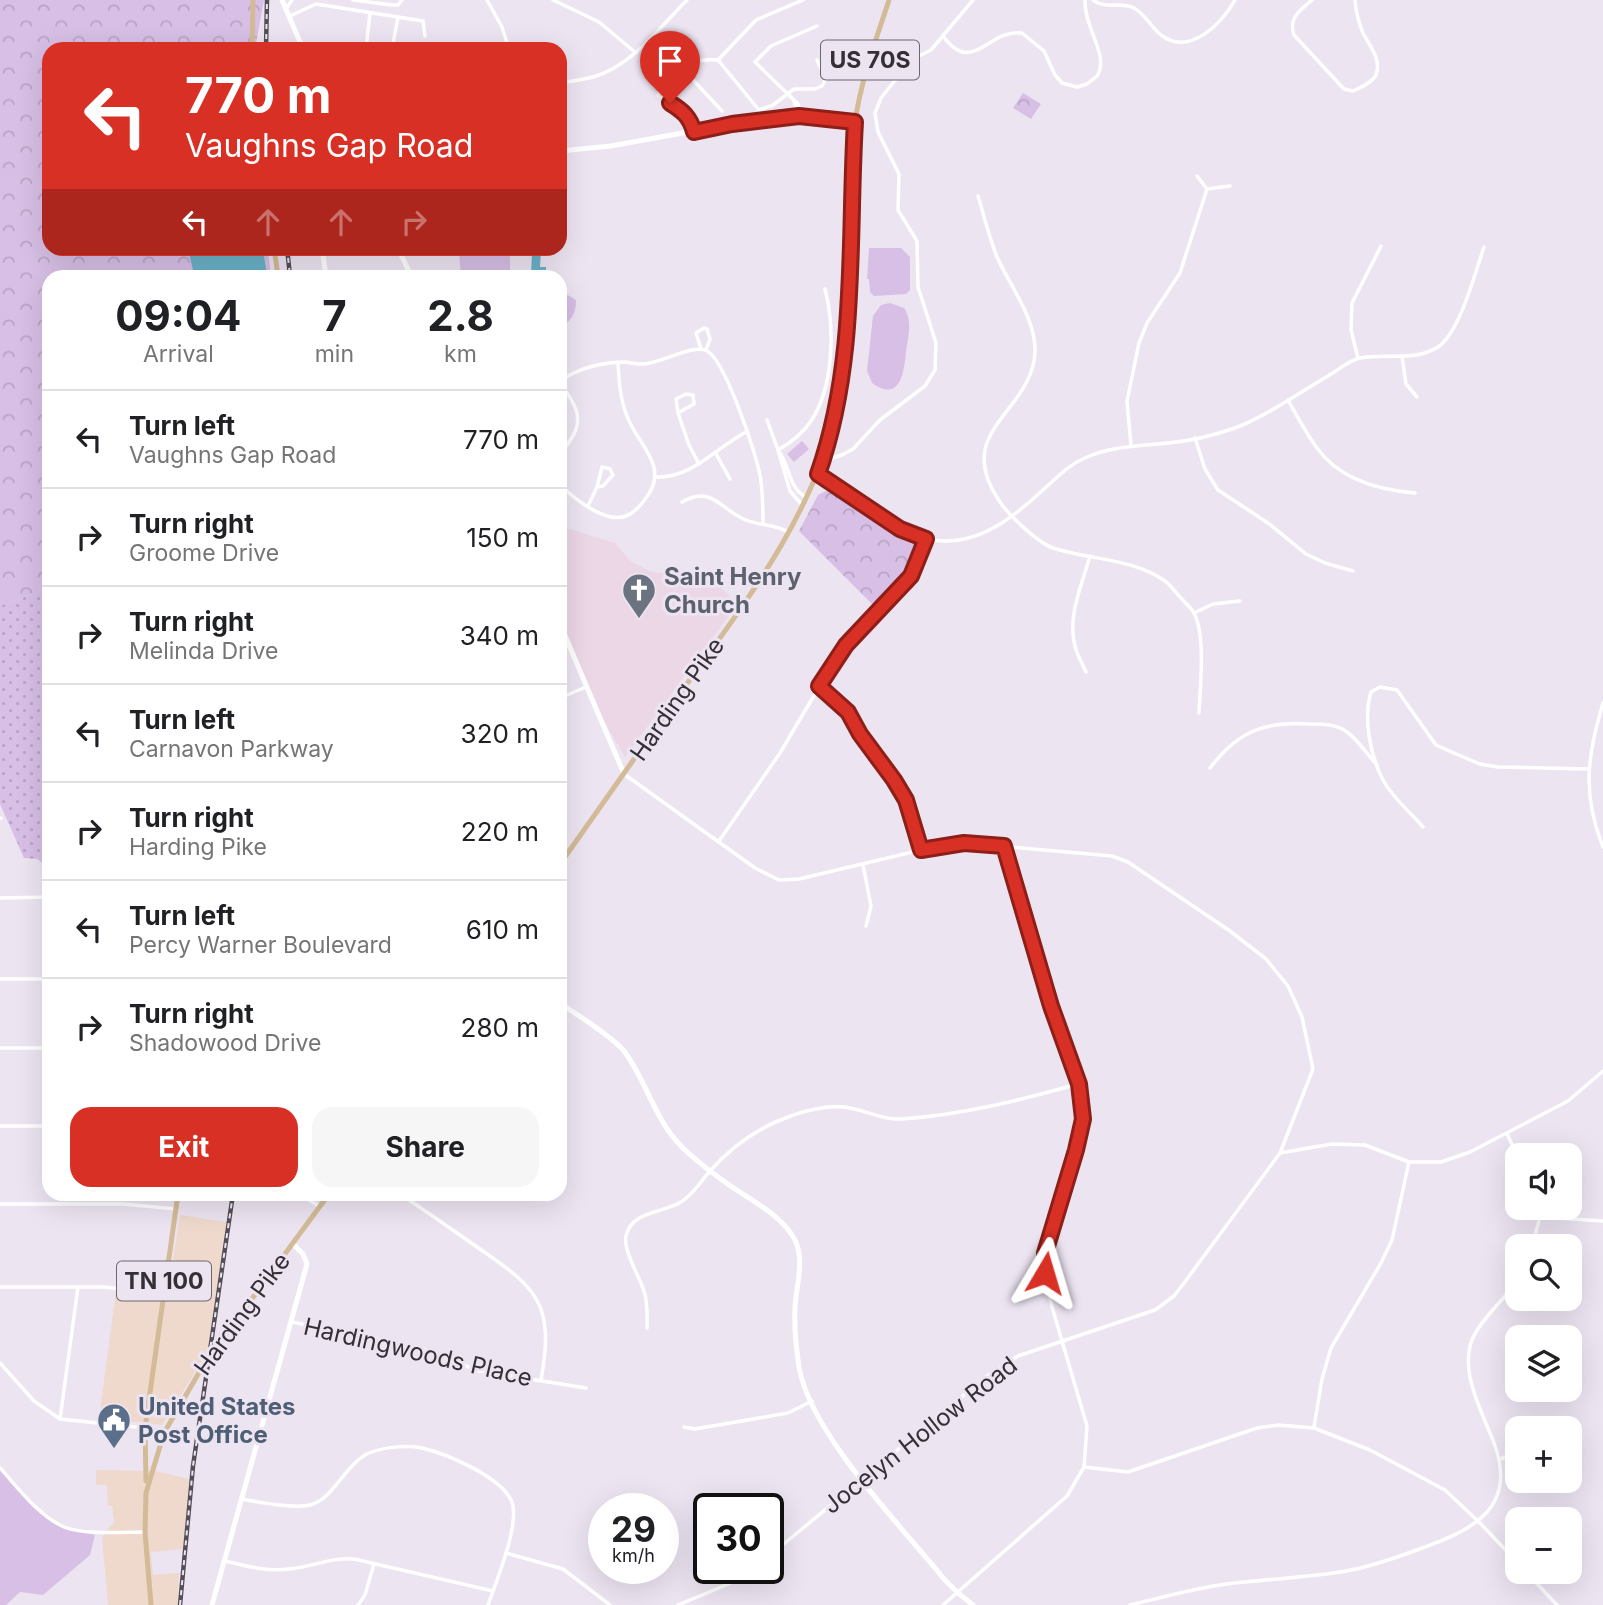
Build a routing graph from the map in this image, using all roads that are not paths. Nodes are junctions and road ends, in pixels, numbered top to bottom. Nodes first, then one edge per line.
1 (253, 0) edge
2 (282, 0) edge
3 (292, 0) edge
4 (353, 0) edge
5 (402, 0) edge
6 (487, 0) edge
7 (553, 0) edge
8 (687, 0) edge
9 (803, 0) edge
10 (889, 0) edge
11 (973, 0) edge
12 (1084, 0) edge
13 (1093, 0) edge
14 (1235, 0) edge
15 (1312, 0) edge
16 (1355, 0) edge
17 (371, 1) edge
18 (285, 10) junction
19 (370, 13) junction
20 (288, 17) junction
21 (398, 17) junction
22 (817, 26) dead end
23 (425, 36) dead end
24 (943, 36) junction
25 (252, 42) edge
26 (300, 42) edge
27 (367, 42) edge
28 (393, 42) edge
29 (507, 42) edge
30 (636, 52) junction
31 (718, 60) junction
32 (817, 60) dead end
33 (681, 67) junction
34 (567, 82) edge
35 (788, 93) junction
36 (722, 111) dead end
37 (799, 115) junction
38 (855, 122) junction
39 (694, 132) junction
40 (567, 150) edge
41 (1197, 176) dead end
42 (1230, 187) dead end
43 (1207, 189) junction
44 (978, 196) dead end
45 (1381, 246) dead end
46 (1484, 247) dead end
47 (825, 289) dead end
48 (703, 350) junction
49 (1402, 356) junction
50 (1358, 358) junction
51 (618, 363) junction
52 (567, 378) edge
53 (567, 392) edge
54 (1417, 397) dead end
55 (1288, 400) junction
56 (678, 413) junction
57 (767, 420) dead end
58 (746, 432) junction
59 (1195, 438) junction
60 (567, 443) edge
61 (1131, 445) junction
62 (778, 450) junction
63 (715, 452) junction
64 (822, 461) junction
65 (699, 464) junction
66 (818, 474) junction
67 (655, 477) junction
68 (730, 479) dead end
69 (815, 481) junction
70 (597, 487) junction
71 (567, 490) edge
72 (1415, 494) dead end
73 (808, 498) junction
74 (682, 502) dead end
75 (588, 506) junction
76 (804, 507) junction
77 (1012, 516) junction
78 (762, 524) junction
79 (790, 533) junction
80 (915, 536) junction
81 (926, 539) junction
82 (1090, 556) junction
83 (1353, 571) dead end
84 (1240, 601) dead end
85 (1194, 613) junction
86 (567, 641) edge
87 (1086, 672) dead end
88 (819, 686) junction
89 (586, 687) junction
90 (567, 695) edge
91 (1603, 702) edge
92 (1199, 713) dead end
93 (1378, 766) junction
94 (1210, 768) dead end
95 (1588, 769) junction
96 (624, 774) junction
97 (1423, 827) dead end
98 (719, 841) junction
99 (1004, 846) junction
100 (1603, 847) edge
101 (921, 850) junction
102 (567, 854) edge
103 (863, 865) junction
104 (42, 897) edge
105 (0, 898) edge
106 (866, 926) dead end
107 (0, 979) edge
108 (42, 979) edge
109 (567, 1008) edge
110 (0, 1048) edge
111 (42, 1048) edge
112 (1603, 1070) edge
113 (1079, 1084) junction
114 (0, 1126) edge
115 (42, 1126) edge
116 (1507, 1134) junction
117 (1511, 1143) edge
118 (1280, 1153) junction
119 (1409, 1162) junction
120 (710, 1172) junction
121 (177, 1201) edge
122 (311, 1201) edge
123 (323, 1201) edge
124 (410, 1201) edge
125 (0, 1204) edge
126 (319, 1206) junction
127 (176, 1209) junction
128 (1582, 1220) edge
129 (1603, 1221) edge
130 (293, 1244) junction
131 (0, 1287) edge
132 (78, 1287) junction
133 (163, 1293) junction
134 (1505, 1297) edge
135 (292, 1322) junction
136 (647, 1328) dead end
137 (1061, 1342) junction
138 (0, 1363) edge
139 (541, 1381) junction
140 (586, 1388) dead end
141 (812, 1401) junction
142 (60, 1419) junction
143 (684, 1427) dead end
144 (1314, 1428) junction
145 (145, 1429) junction
146 (164, 1433) junction
147 (1505, 1457) edge
148 (1500, 1459) junction
149 (1084, 1467) junction
150 (0, 1468) edge
151 (863, 1480) junction
152 (147, 1487) junction
153 (241, 1499) junction
154 (1479, 1522) junction
155 (145, 1532) junction
156 (784, 1544) edge
157 (1505, 1549) edge
158 (506, 1553) junction
159 (223, 1561) junction
160 (374, 1564) junction
161 (728, 1584) edge
162 (1538, 1584) edge
163 (493, 1591) junction
164 (958, 1593) junction
165 (151, 1605) edge
166 (212, 1605) edge
167 (358, 1605) edge
168 (488, 1605) edge
169 (610, 1605) edge
170 (678, 1605) edge
171 (943, 1605) edge
172 (973, 1605) edge
173 (1130, 1605) edge
174 (1558, 1605) edge

1 - 25 main road
2 - 18 street
3 - 18 street
4 - 17 street
5 - 17 street
6 - 29 street
7 - 30 street
8 - 30 street
9 - 31 street
10 - 38 main road, US 70S
11 - 24 street
12 - 24 street
13 - 14 street
15 - 16 street
18 - 20 street
19 - 20 street
19 - 21 street
19 - 27 street
20 - 26 street
21 - 23 street
21 - 28 street
22 - 35 street
24 - 64 street
30 - 34 street
31 - 33 street
31 - 35 street
32 - 35 street
33 - 36 street
33 - 39 street
35 - 37 street
37 - 38 street
37 - 39 street
38 - 64 main road, Harding Pike / US 70S
39 - 40 street
41 - 43 street
42 - 43 street
43 - 61 street
44 - 77 street
45 - 50 street
46 - 49 street
47 - 62 street
48 - 48 street
48 - 51 street
48 - 58 street
49 - 50 street
49 - 54 street
50 - 55 street
51 - 52 street
51 - 67 street
53 - 60 street
55 - 59 street
55 - 72 street
56 - 56 street
56 - 65 street
57 - 62 street
58 - 63 street
58 - 78 street
59 - 61 street
59 - 83 street
61 - 77 street
62 - 73 street
62 - 76 street
63 - 65 street
63 - 68 street
64 - 66 main road, Harding Pike / US 70S
65 - 67 street
66 - 69 main road, Harding Pike / US 70S
66 - 80 street
67 - 75 street
69 - 73 main road, Harding Pike / US 70S
69 - 80 street
70 - 70 street
70 - 75 street
71 - 75 street
73 - 76 main road, Harding Pike / US 70S
74 - 78 street
76 - 79 main road, Harding Pike / US 70S
77 - 81 street
77 - 82 street
78 - 79 street
79 - 96 main road, Harding Pike / US 70S
80 - 81 street
81 - 88 street
82 - 85 street
82 - 87 street
84 - 85 street
85 - 92 street
86 - 89 street
88 - 98 street
88 - 101 street
89 - 90 street
89 - 96 street
91 - 95 street
93 - 94 street
93 - 95 street
93 - 97 street
95 - 100 street
96 - 98 street, Jocelyn Hollow Road
96 - 102 main road, Harding Pike / US 70S
98 - 103 street, Jocelyn Hollow Road
99 - 101 street, Jocelyn Hollow Road
99 - 113 street
99 - 118 street, Jocelyn Hollow Road
101 - 103 street, Jocelyn Hollow Road
103 - 106 street
104 - 105 street
107 - 108 street
109 - 120 street
110 - 111 street
112 - 116 street
113 - 120 street
113 - 137 street
114 - 115 street
116 - 117 street
116 - 119 street
118 - 119 street
118 - 137 street, Jocelyn Hollow Road
119 - 144 street
120 - 136 street
120 - 141 street
121 - 127 main road, TN 100
122 - 126 street
123 - 126 main road, Harding Pike
124 - 139 street
125 - 127 street
126 - 130 main road, Harding Pike
127 - 133 main road, TN 100
128 - 129 street
130 - 135 street
130 - 146 main road, Harding Pike
131 - 132 street
132 - 133 street
132 - 142 street
133 - 145 main road, TN 100
134 - 148 street
135 - 139 street, Hardingwoods Place
135 - 153 street
137 - 149 street
137 - 151 street, Jocelyn Hollow Road
138 - 142 street
139 - 140 street, Hardingwoods Place
141 - 143 street
141 - 151 street
142 - 145 street
144 - 149 street
144 - 154 street
145 - 146 main road
145 - 152 main road, TN 100
146 - 152 main road, Harding Pike
147 - 148 street
148 - 154 street
149 - 164 street
150 - 155 street
151 - 156 street, Jocelyn Hollow Road
151 - 164 street
152 - 155 main road, Harding Pike
153 - 158 street
153 - 159 street
154 - 157 street
154 - 173 street
155 - 165 main road, Harding Pike
158 - 163 street
158 - 169 street
159 - 160 street
159 - 166 street
160 - 163 street
160 - 167 street
161 - 170 street
162 - 174 street
163 - 168 street
164 - 171 street
164 - 172 street

